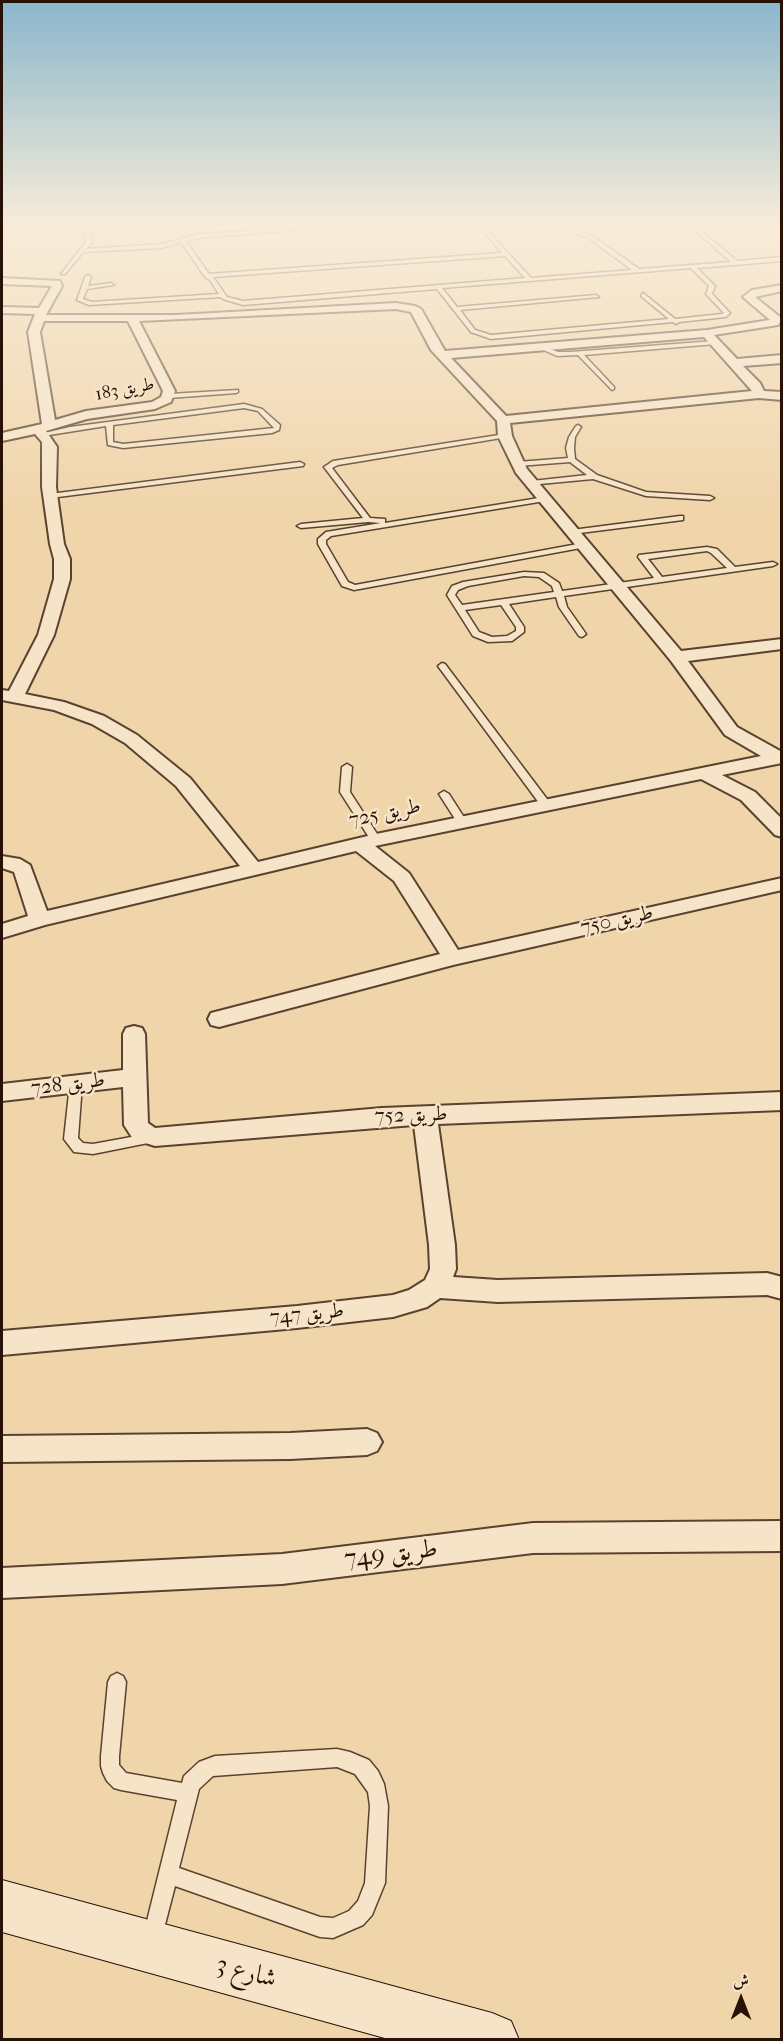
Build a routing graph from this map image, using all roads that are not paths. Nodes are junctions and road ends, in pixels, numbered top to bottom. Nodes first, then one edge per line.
1 (39, 320) edge
2 (133, 320) edge
3 (422, 320) edge
4 (464, 320) edge
5 (695, 320) edge
6 (675, 322) joint
7 (779, 322) edge
8 (710, 338) junction
9 (540, 347) junction
10 (580, 354) junction
11 (442, 355) junction
12 (782, 359) edge
13 (734, 363) junction
14 (612, 388) dead end
15 (236, 391) dead end
16 (759, 394) junction
17 (169, 396) junction
18 (782, 396) edge
19 (503, 420) junction
20 (109, 424) junction
21 (578, 427) dead end
22 (43, 430) junction
23 (505, 436) junction
24 (2, 437) edge
25 (572, 460) junction
26 (300, 464) dead end
27 (518, 464) junction
28 (594, 477) junction
29 (539, 492) junction
30 (50, 496) junction
31 (710, 498) dead end
32 (680, 518) dead end
33 (368, 520) junction
34 (301, 526) dead end
35 (572, 532) junction
36 (583, 545) junction
37 (773, 564) dead end
38 (733, 569) junction
39 (782, 570) edge
40 (659, 579) junction
41 (619, 588) junction
42 (560, 593) junction
43 (503, 601) junction
44 (459, 608) junction
45 (582, 634) dead end
46 (782, 644) edge
47 (677, 657) junction
48 (442, 666) dead end
49 (8, 696) edge
50 (731, 731) junction
51 (775, 758) edge
52 (347, 767) dead end
53 (724, 769) junction
54 (702, 773) junction
55 (444, 794) dead end
56 (546, 805) junction
57 (759, 805) junction
58 (462, 822) junction
59 (782, 831) edge
60 (377, 840) junction
61 (2, 862) edge
62 (254, 869) junction
63 (402, 877) junction
64 (782, 884) edge
65 (40, 919) junction
66 (2, 931) edge
67 (453, 958) junction
68 (219, 1019) dead end
69 (134, 1034) dead end
70 (135, 1077) junction
71 (76, 1084) junction
72 (2, 1093) edge
73 (782, 1101) edge
74 (425, 1116) junction
75 (155, 1137) junction
76 (436, 1287) junction
77 (782, 1288) edge
78 (2, 1343) edge
79 (367, 1442) dead end
80 (2, 1449) edge
81 (782, 1536) edge
82 (2, 1583) edge
83 (117, 1682) dead end
84 (188, 1793) junction
85 (168, 1874) junction
86 (2, 1906) edge
87 (151, 1948) junction
88 (492, 2040) edge

1 - 22 street
2 - 17 street, طريق 183
3 - 11 street
4 - 6 lane
5 - 6 lane
7 - 8 street
8 - 9 street
8 - 10 lane
8 - 13 street
9 - 10 lane
9 - 11 street
10 - 14 lane
11 - 19 street
12 - 13 street
13 - 16 street
15 - 17 lane
16 - 18 street
16 - 19 street
17 - 22 street, طريق 183
19 - 23 street
20 - 20 lane
20 - 22 lane
21 - 25 lane
22 - 24 street, طريق 183
22 - 30 street
23 - 27 street
23 - 33 lane
25 - 27 lane
25 - 28 lane
26 - 30 lane
27 - 29 street
28 - 29 lane
28 - 31 lane
29 - 33 lane
29 - 35 street
29 - 36 lane
30 - 49 street
32 - 35 lane
33 - 34 lane
35 - 36 street
36 - 41 street
37 - 38 lane
38 - 40 lane
38 - 40 lane
39 - 41 lane
40 - 41 lane
41 - 42 lane
41 - 47 street
42 - 43 lane
42 - 44 lane
42 - 45 lane
43 - 44 lane
43 - 44 lane
46 - 47 street
47 - 50 street
48 - 56 lane
49 - 62 street
50 - 51 street
50 - 53 street
51 - 53 street, طريق 725
51 - 57 street
52 - 60 lane
53 - 54 street, طريق 725
54 - 56 street, طريق 725
54 - 57 street
55 - 58 lane
56 - 58 street, طريق 725
57 - 59 street
58 - 60 street, طريق 725
60 - 62 street, طريق 725
60 - 63 street
60 - 63 street
61 - 65 street
62 - 65 street, طريق 725
63 - 67 street
64 - 67 street, طريق 750
65 - 66 street, طريق 725
67 - 68 street, طريق 750
69 - 70 street
70 - 71 street, طريق 728
70 - 75 street
71 - 72 street, طريق 728
71 - 75 lane
73 - 74 street, طريق 752
74 - 75 street, طريق 752
74 - 76 street
76 - 77 street
76 - 78 street, طريق 747
79 - 80 street
81 - 82 street, طريق 749
83 - 84 lane
84 - 85 lane
84 - 85 lane
85 - 87 lane
86 - 87 street, شارع 3
87 - 88 street, شارع 3

